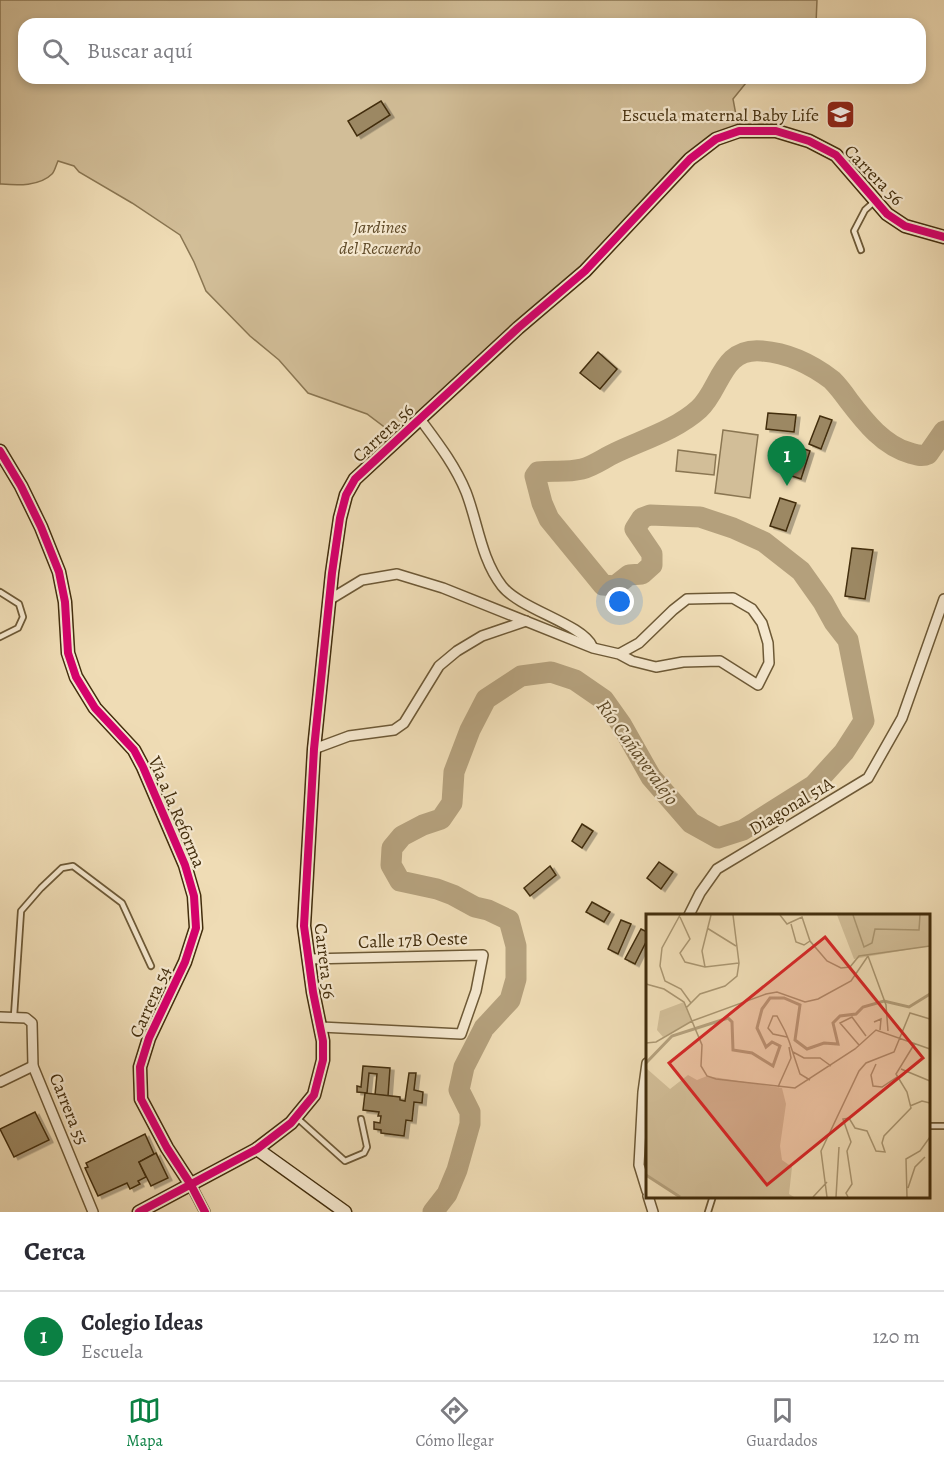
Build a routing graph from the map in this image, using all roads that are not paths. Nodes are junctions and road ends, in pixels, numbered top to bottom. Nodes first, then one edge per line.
1 (875, 201) junction
2 (944, 237) edge
3 (861, 250) dead end
4 (420, 419) junction
5 (0, 451) edge
6 (0, 592) edge
7 (944, 599) edge
8 (330, 600) junction
9 (526, 621) junction
10 (0, 637) edge
11 (593, 648) junction
12 (619, 654) junction
13 (314, 748) junction
14 (194, 897) joint
15 (690, 914) edge
16 (308, 959) junction
17 (151, 966) dead end
18 (15, 1016) junction
19 (0, 1017) edge
20 (321, 1027) junction
21 (33, 1066) junction
22 (646, 1070) edge
23 (0, 1082) edge
24 (361, 1119) dead end
25 (293, 1120) junction
26 (257, 1149) junction
27 (191, 1185) junction
28 (646, 1188) edge
29 (648, 1197) edge
30 (713, 1197) edge
31 (93, 1212) edge
32 (139, 1212) edge
33 (205, 1212) edge
34 (345, 1212) edge
35 (653, 1212) edge
36 (708, 1212) edge

1 - 2 street, Carrera 56
1 - 3 lane
1 - 4 street, Carrera 56
4 - 8 street, Carrera 56
4 - 11 street
5 - 14 street, Vía a la Reforma
6 - 10 lane
7 - 15 street, Diagonal 51A
8 - 9 street
8 - 13 street, Carrera 56
9 - 11 street
9 - 13 street
11 - 12 street
12 - 12 street
13 - 16 street, Carrera 56
14 - 27 street, Carrera 54
16 - 20 street, Carrera 56
16 - 20 street, Calle 17B Oeste
17 - 18 lane
18 - 19 street
18 - 21 street, Carrera 55
20 - 25 street, Carrera 56
21 - 23 street
21 - 31 street, Carrera 55
22 - 28 street
24 - 25 lane
25 - 26 street, Carrera 56
26 - 27 street, Carrera 56
26 - 34 street
27 - 32 street, Carrera 56
27 - 33 street, Carrera 54
29 - 35 street
30 - 36 lane

